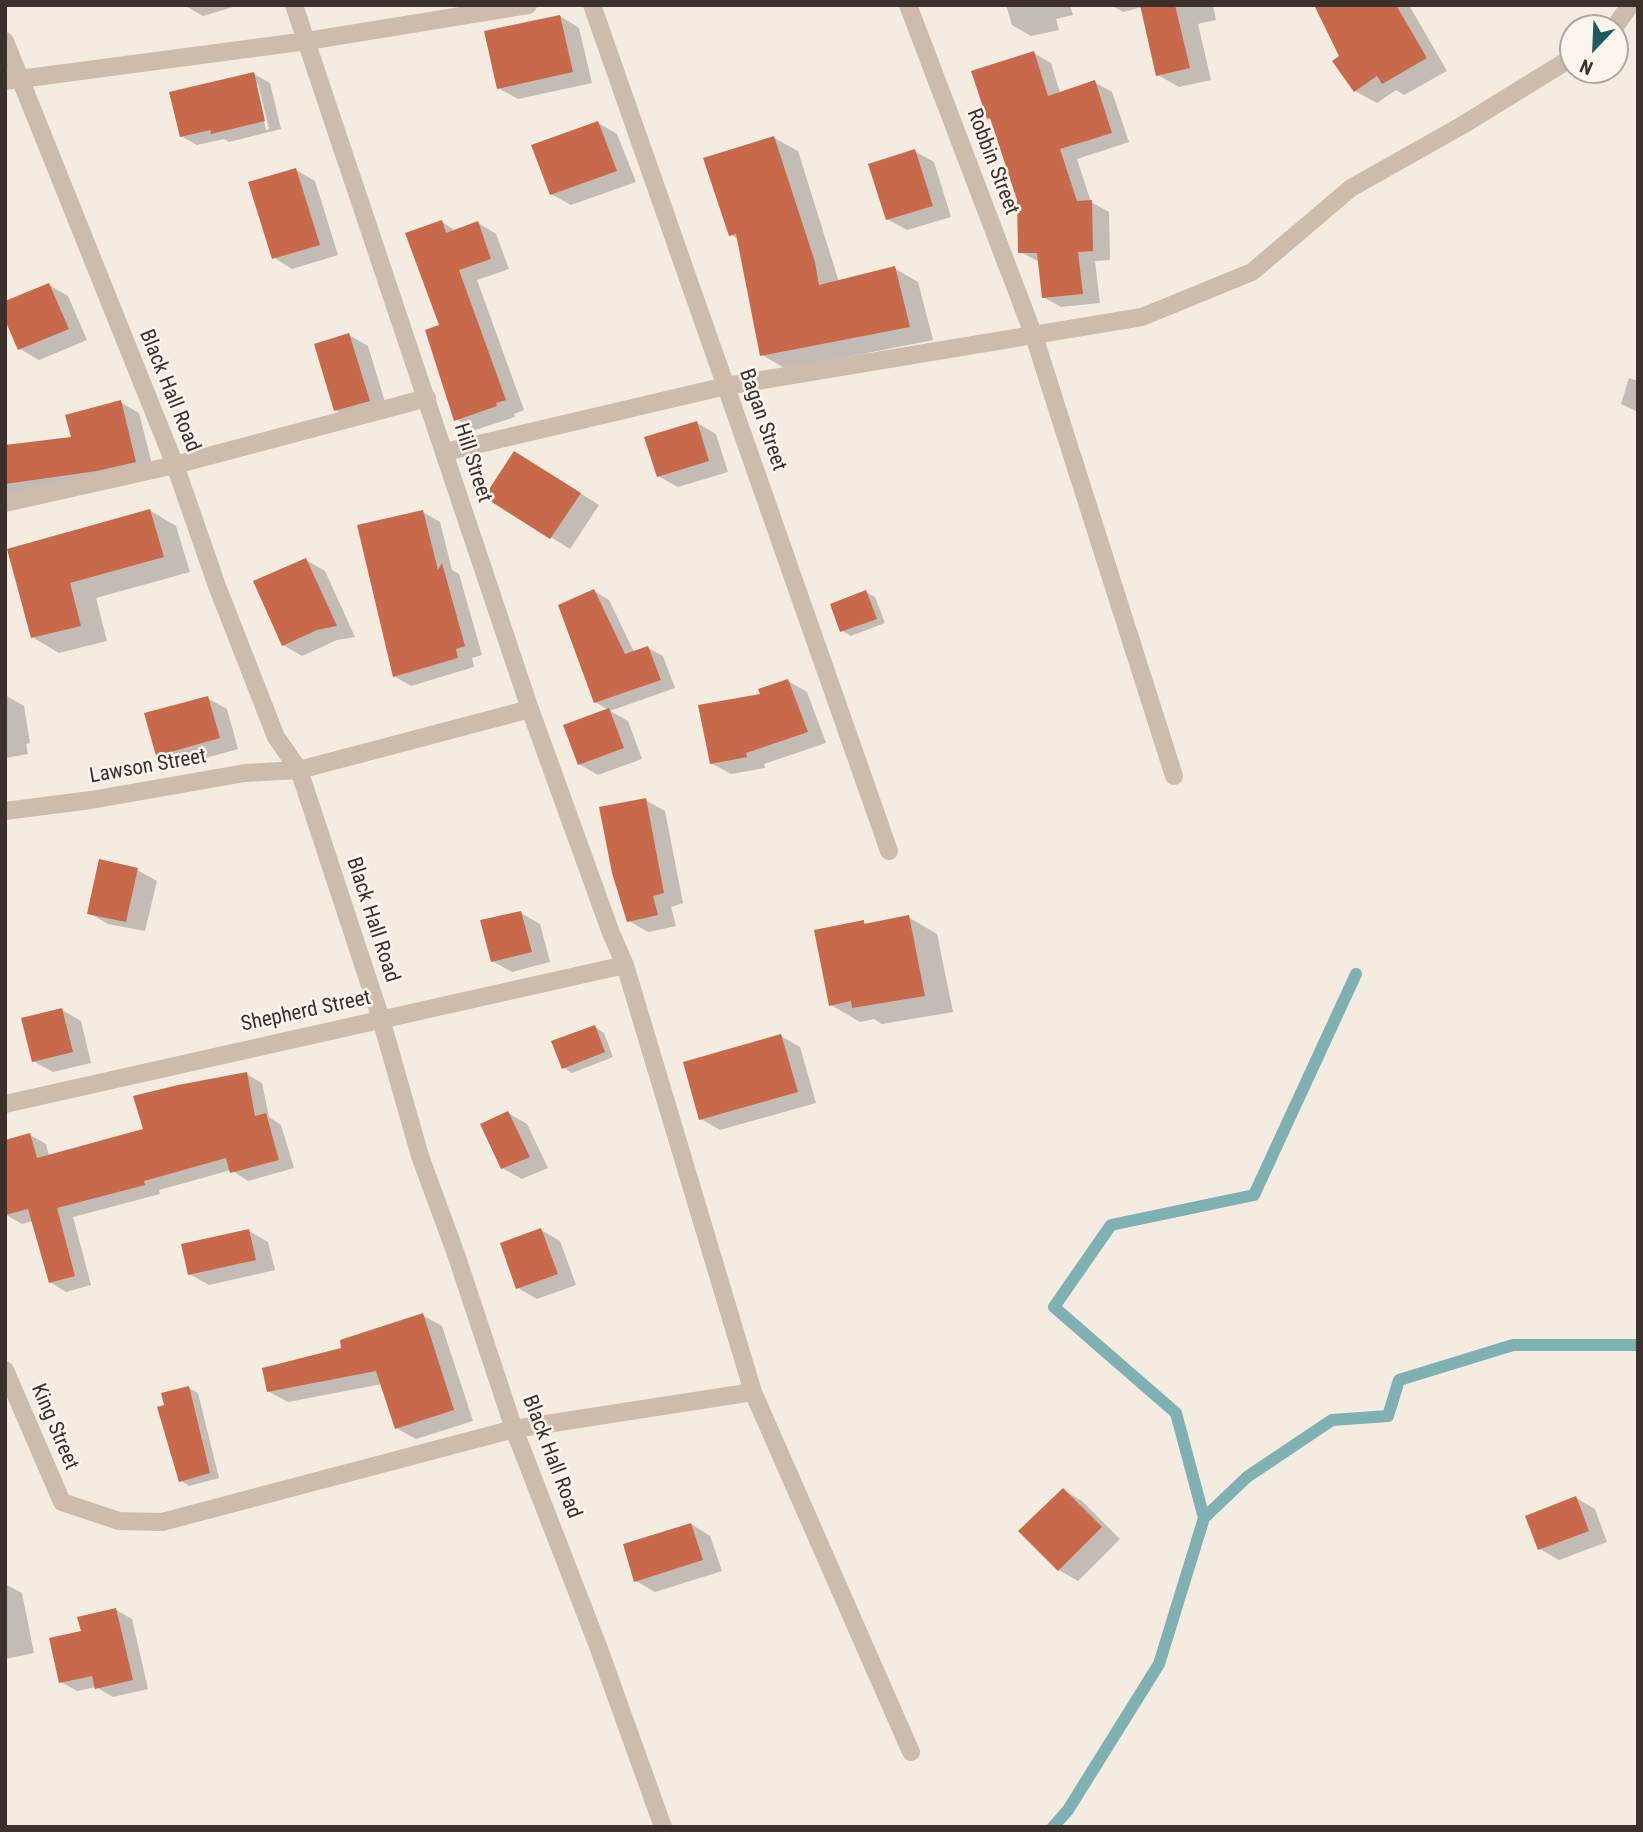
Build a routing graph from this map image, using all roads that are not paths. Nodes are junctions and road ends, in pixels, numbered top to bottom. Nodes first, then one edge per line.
1 (294, 5) edge
2 (528, 5) edge
3 (592, 5) edge
4 (908, 5) edge
5 (5, 41) edge
6 (307, 41) junction
7 (1559, 66) edge
8 (12, 80) edge
9 (1034, 336) junction
10 (726, 386) junction
11 (427, 398) junction
12 (445, 452) junction
13 (174, 465) junction
14 (5, 503) edge
15 (530, 709) junction
16 (299, 770) junction
17 (1174, 776) dead end
18 (5, 811) edge
19 (889, 851) dead end
20 (625, 965) junction
21 (381, 1019) junction
22 (5, 1104) edge
23 (5, 1370) edge
24 (753, 1392) junction
25 (514, 1429) junction
26 (911, 1752) dead end
27 (663, 1827) edge

1 - 6 street, Hill Street
2 - 6 street
3 - 10 street, Bagan Street
4 - 9 street, Robbin Street
5 - 8 street, Black Hall Road
6 - 8 street
6 - 11 street, Hill Street
7 - 9 street
8 - 13 street, Black Hall Road
9 - 10 street
9 - 17 street, Robbin Street
10 - 12 street
10 - 19 street, Bagan Street
11 - 12 street, Hill Street
11 - 13 street
12 - 15 street, Hill Street
13 - 14 street
13 - 16 street, Black Hall Road
15 - 16 street, Lawson Street
15 - 20 street, Hill Street
16 - 18 street, Lawson Street
16 - 21 street, Black Hall Road
20 - 21 street, Shepherd Street
20 - 24 street
21 - 22 street, Shepherd Street
21 - 25 street, Black Hall Road
23 - 25 street, King Street
24 - 25 street
24 - 26 street
25 - 27 street, Black Hall Road

